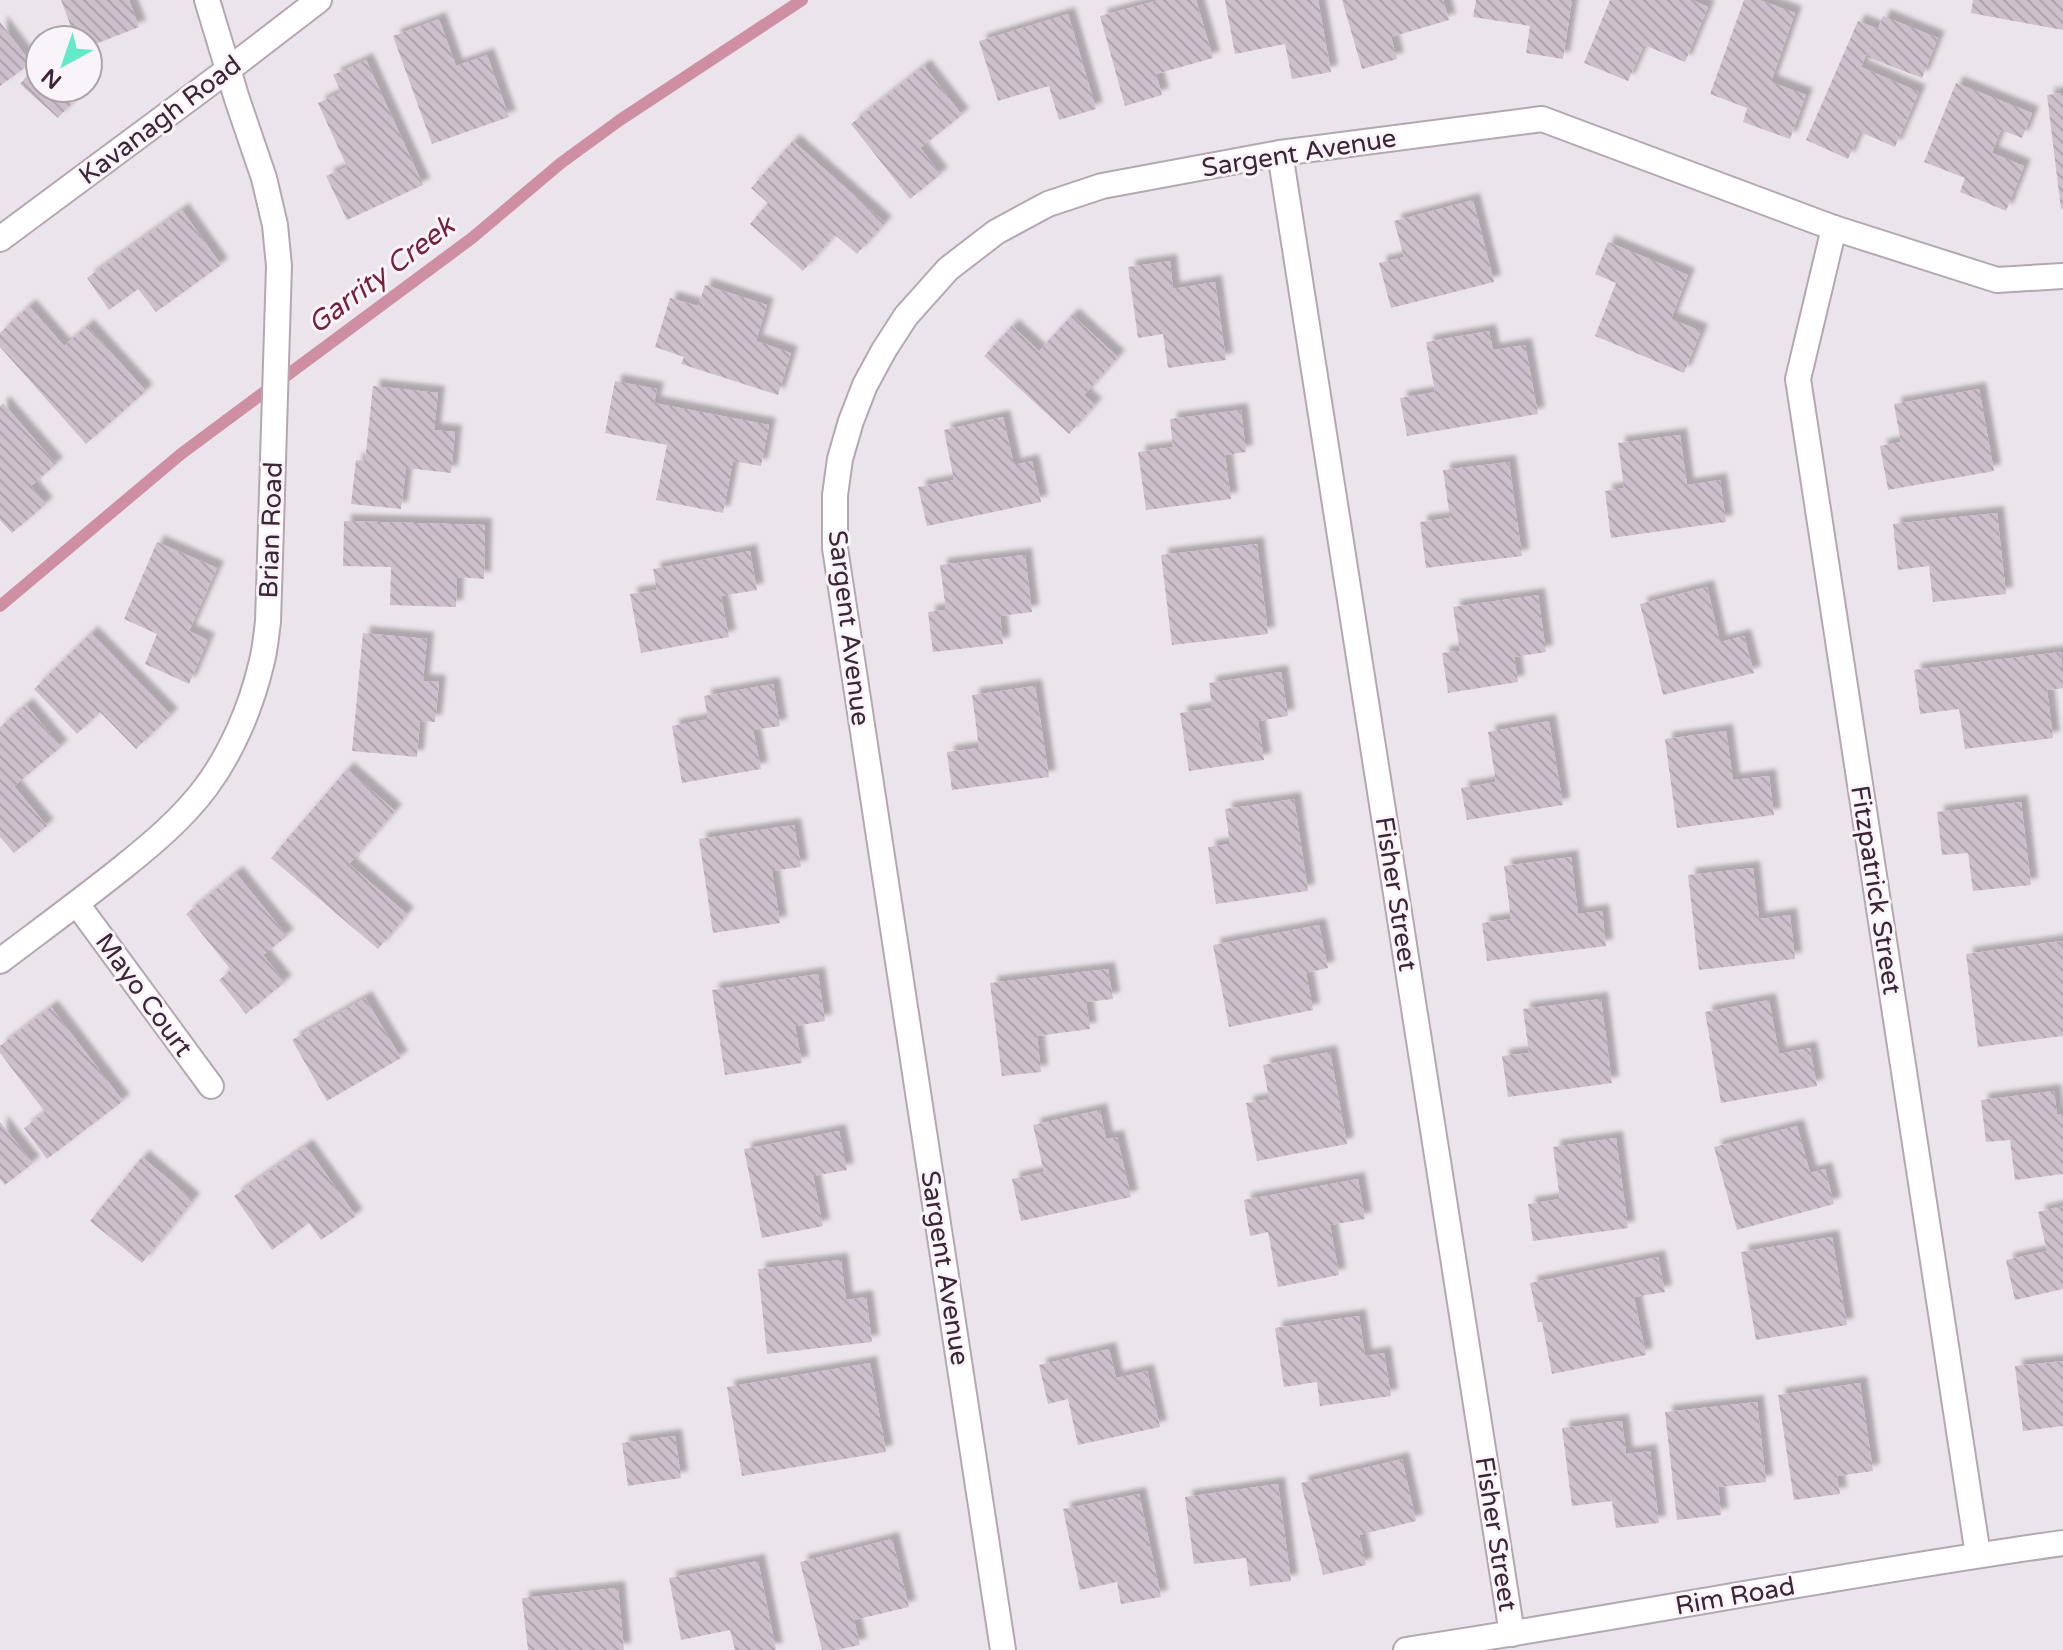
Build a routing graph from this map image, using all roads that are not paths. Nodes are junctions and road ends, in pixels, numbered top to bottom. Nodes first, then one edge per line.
1 (207, 0) edge
2 (319, 0) edge
3 (229, 69) junction
4 (1280, 153) junction
5 (1834, 228) junction
6 (0, 239) edge
7 (2063, 276) edge
8 (77, 904) junction
9 (0, 961) edge
10 (211, 1086) dead end
11 (2063, 1543) edge
12 (1978, 1555) junction
13 (1512, 1634) junction
14 (1003, 1650) edge
15 (1406, 1650) edge

1 - 3 street, Brian Road
2 - 3 street, Kavanagh Road
3 - 6 street, Kavanagh Road
3 - 8 street, Brian Road
4 - 5 street, Sargent Avenue
4 - 13 street, Fisher Street
4 - 14 street, Sargent Avenue
5 - 7 street, Sargent Avenue
5 - 12 street, Fitzpatrick Street
8 - 9 street, Brian Road
8 - 10 street, Mayo Court
11 - 12 street, Rim Road
12 - 13 street, Rim Road
13 - 15 street, Rim Road

